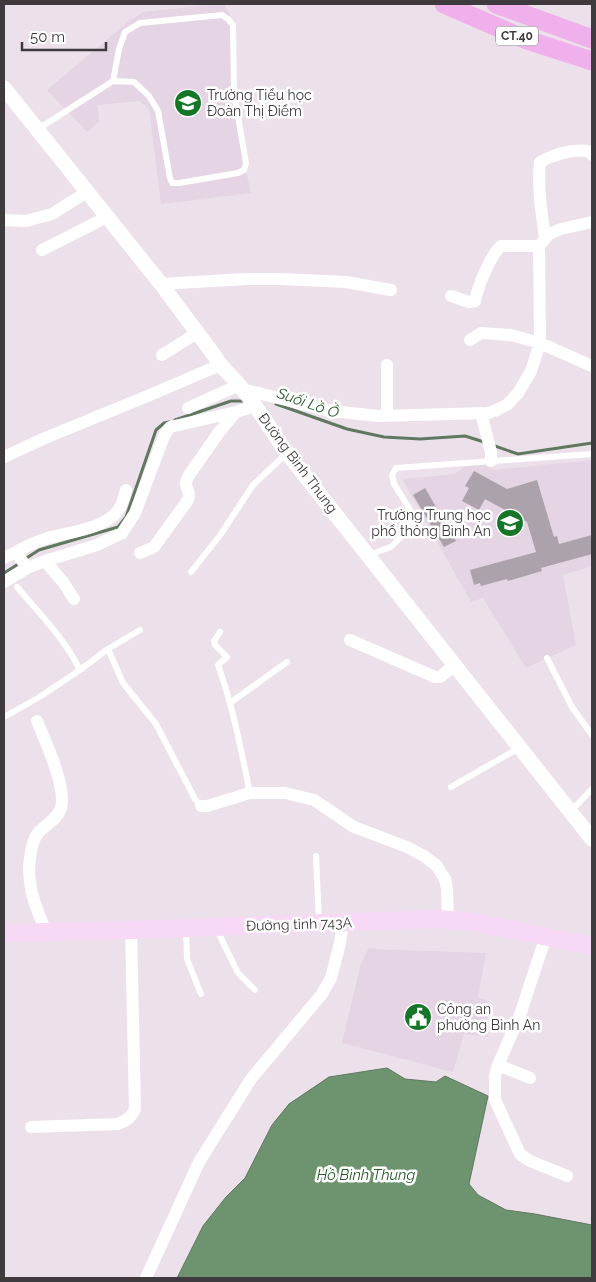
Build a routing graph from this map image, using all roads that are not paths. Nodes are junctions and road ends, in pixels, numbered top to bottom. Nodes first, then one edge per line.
1 (444, 4) edge
2 (496, 4) edge
3 (592, 39) edge
4 (592, 61) edge
5 (112, 81) junction
6 (4, 88) edge
7 (37, 130) junction
8 (592, 155) edge
9 (88, 192) junction
10 (107, 217) junction
11 (4, 220) edge
12 (592, 222) edge
13 (542, 242) junction
14 (42, 250) dead end
15 (161, 284) junction
16 (391, 290) dead end
17 (451, 296) dead end
18 (197, 333) junction
19 (470, 340) dead end
20 (540, 343) junction
21 (162, 355) dead end
22 (220, 365) junction
23 (387, 365) dead end
24 (592, 366) edge
25 (246, 395) junction
26 (188, 408) dead end
27 (236, 412) junction
28 (481, 413) junction
29 (387, 415) junction
30 (287, 453) junction
31 (592, 454) edge
32 (491, 456) junction
33 (4, 457) edge
34 (126, 490) dead end
35 (17, 553) junction
36 (140, 553) dead end
37 (368, 555) junction
38 (4, 558) edge
39 (45, 561) junction
40 (27, 568) junction
41 (191, 572) dead end
42 (4, 582) edge
43 (17, 587) dead end
44 (74, 599) dead end
45 (140, 630) dead end
46 (220, 632) dead end
47 (350, 640) dead end
48 (108, 649) junction
49 (548, 658) dead end
50 (287, 662) dead end
51 (455, 665) junction
52 (80, 670) junction
53 (230, 703) junction
54 (4, 717) edge
55 (37, 720) dead end
56 (592, 735) edge
57 (520, 747) junction
58 (451, 787) dead end
59 (592, 789) edge
60 (250, 794) junction
61 (201, 806) joint
62 (570, 811) junction
63 (592, 839) edge
64 (316, 856) dead end
65 (448, 920) junction
66 (319, 923) junction
67 (343, 923) junction
68 (216, 926) junction
69 (186, 927) junction
70 (131, 930) junction
71 (46, 932) junction
72 (4, 933) edge
73 (546, 936) junction
74 (592, 946) edge
75 (255, 990) dead end
76 (201, 994) dead end
77 (498, 1065) junction
78 (530, 1078) dead end
79 (31, 1127) dead end
80 (567, 1176) dead end
81 (146, 1278) edge

1 - 4 main road, CT.40
2 - 3 main road, CT.40
5 - 5 lane
5 - 7 lane
6 - 7 street, Đường Bình Thung
7 - 9 street, Đường Bình Thung
8 - 13 street
9 - 10 street, Đường Bình Thung
9 - 11 street
10 - 14 street
10 - 15 street, Đường Bình Thung
12 - 13 street
13 - 17 street
13 - 20 street
15 - 16 street
15 - 18 street, Đường Bình Thung
18 - 21 street
18 - 22 street, Đường Bình Thung
19 - 20 street
20 - 24 street
20 - 28 street
22 - 25 street, Đường Bình Thung
22 - 33 street
23 - 29 street
25 - 26 street
25 - 27 street
25 - 29 street
25 - 30 street, Đường Bình Thung
27 - 36 street
27 - 39 street
28 - 29 street
28 - 32 street
30 - 37 street, Đường Bình Thung
30 - 41 lane
31 - 32 lane
32 - 37 lane
34 - 35 street
35 - 38 street
35 - 40 street
37 - 51 street, Đường Bình Thung
39 - 40 street
39 - 44 street
40 - 42 street
43 - 52 lane
45 - 48 lane
46 - 53 lane
47 - 51 street
48 - 52 lane
48 - 61 lane
49 - 56 lane
50 - 53 lane
51 - 57 street, Đường Bình Thung
52 - 54 lane
53 - 60 lane
55 - 71 street
57 - 58 lane
57 - 62 street, Đường Bình Thung
59 - 62 lane
60 - 61 street
60 - 65 street
62 - 63 street, Đường Bình Thung
64 - 66 lane
65 - 67 main road, Đường tỉnh 743A
65 - 73 main road, Đường tỉnh 743A
66 - 67 main road, Đường tỉnh 743A
66 - 68 main road, Đường tỉnh 743A
67 - 81 street
68 - 69 main road, Đường tỉnh 743A
68 - 75 lane
69 - 70 main road, Đường tỉnh 743A
69 - 76 lane
70 - 71 main road, Đường tỉnh 743A
70 - 79 street
71 - 72 main road, Đường tỉnh 743A
73 - 74 main road, Đường tỉnh 743A
73 - 77 street
77 - 78 street
77 - 80 street

